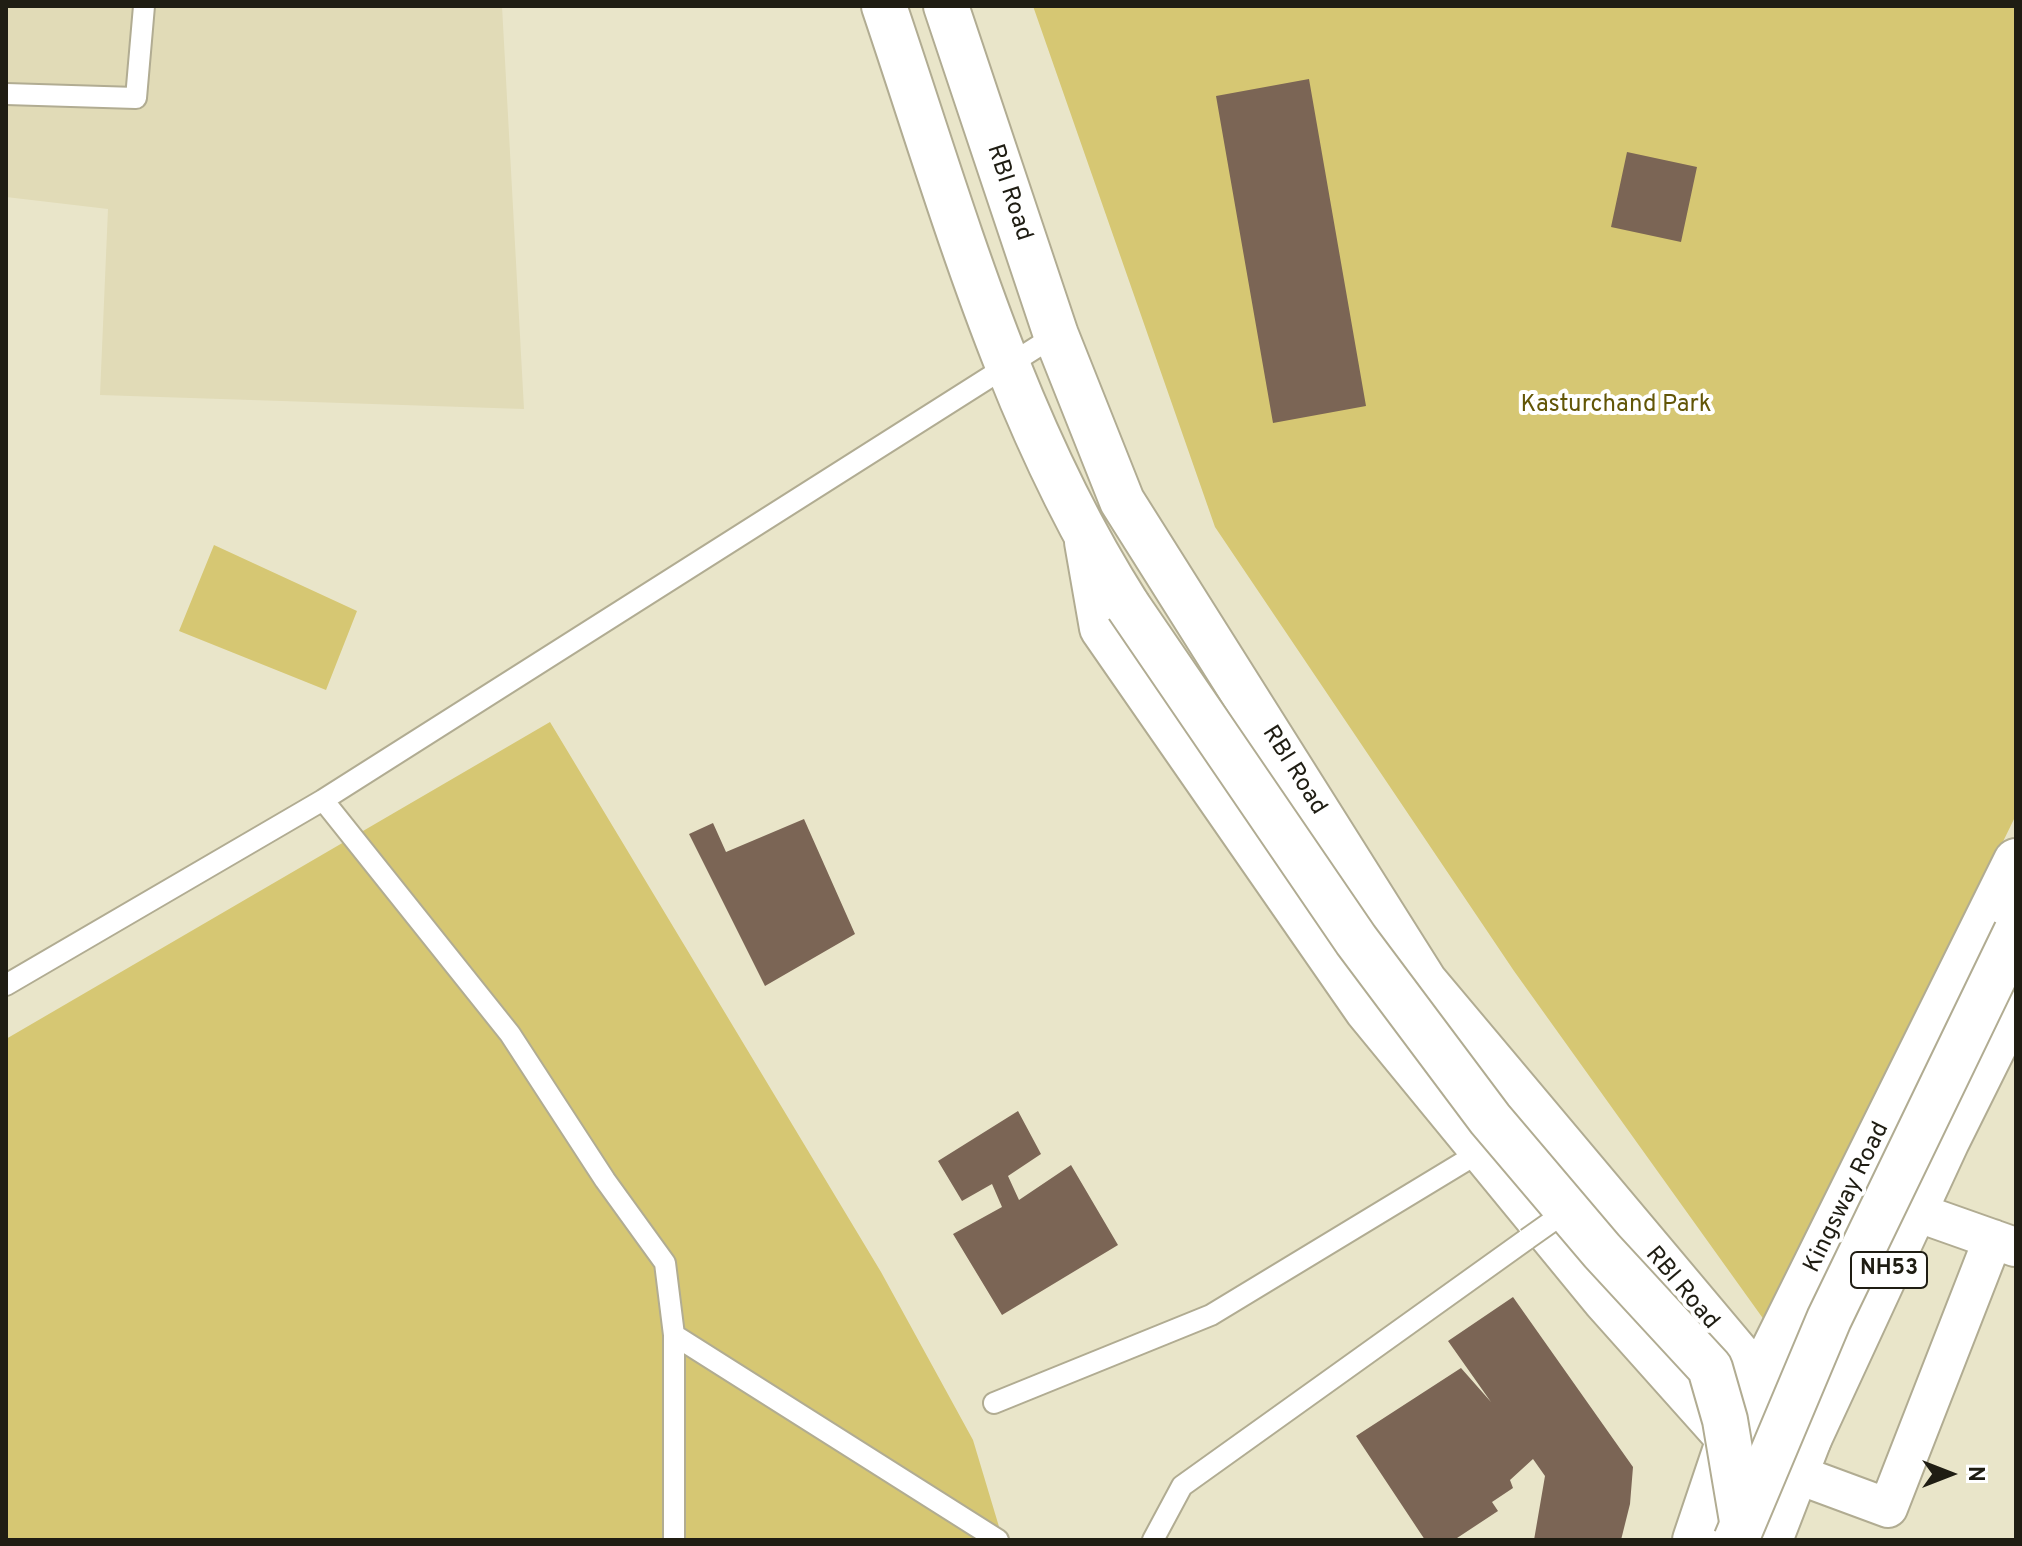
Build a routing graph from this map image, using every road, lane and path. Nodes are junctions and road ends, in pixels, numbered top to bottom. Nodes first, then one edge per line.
1 (144, 6) edge
2 (884, 6) edge
3 (946, 6) edge
4 (6, 94) edge
5 (1056, 335) junction
6 (1006, 365) junction
7 (1087, 542) junction
8 (323, 800) junction
9 (2016, 861) edge
10 (2016, 932) edge
11 (6, 985) edge
12 (2016, 1002) edge
13 (1480, 1152) junction
14 (1916, 1212) junction
15 (1564, 1213) junction
16 (2004, 1243) edge
17 (674, 1335) junction
18 (1758, 1381) junction
19 (994, 1403) dead end
20 (1729, 1439) junction
21 (1796, 1470) junction
22 (1749, 1534) edge
23 (674, 1540) edge
24 (998, 1540) edge
25 (1153, 1540) edge
26 (1695, 1540) edge

1 - 4 lane
2 - 6 main road
3 - 5 main road, RBI Road
5 - 6 lane
5 - 18 main road, RBI Road
6 - 7 main road
6 - 8 lane
7 - 13 main road
7 - 15 main road, bridge
8 - 11 lane
8 - 17 lane
9 - 18 main road, Kingsway Road
10 - 22 main road, bridge
12 - 14 main road, NH53
13 - 19 lane
13 - 20 main road
14 - 16 street
14 - 21 main road, NH53
15 - 22 main road, bridge
15 - 25 lane, bridge
16 - 21 street
17 - 23 lane
17 - 24 lane
18 - 20 main road, Kingsway Road
18 - 21 main road, RBI Road
20 - 21 main road
20 - 26 main road, Kingsway Road
21 - 22 main road, NH53

